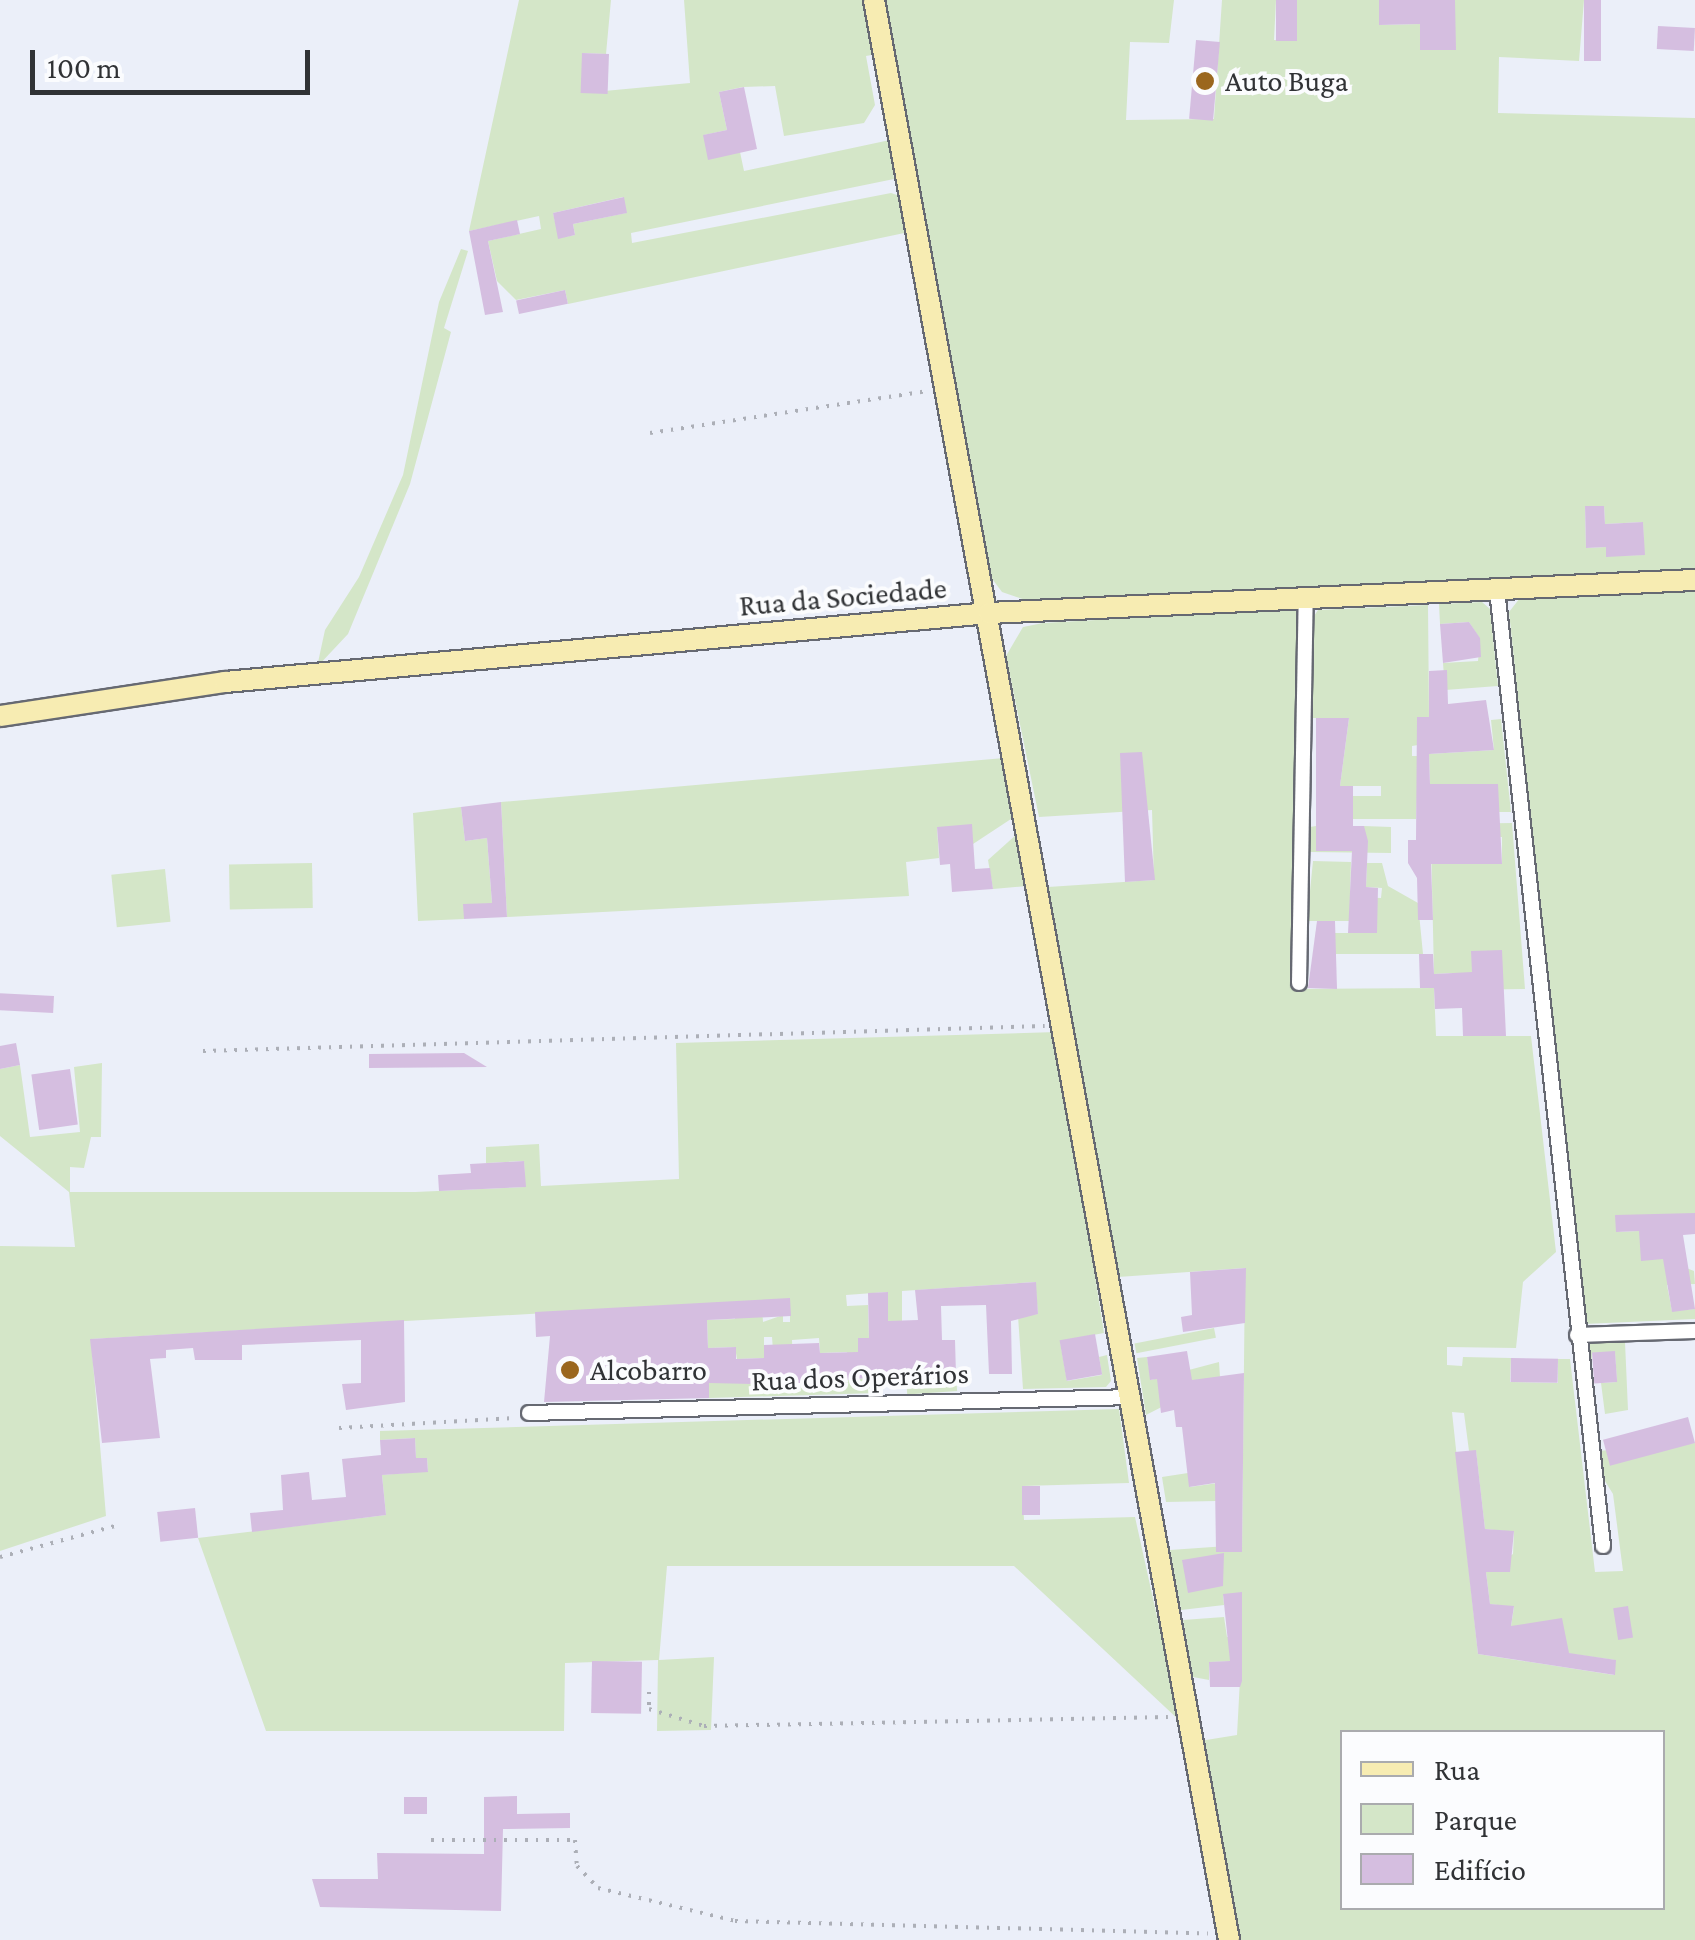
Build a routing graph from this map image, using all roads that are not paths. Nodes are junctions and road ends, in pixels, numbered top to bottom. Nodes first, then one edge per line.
1 (874, 0) edge
2 (1695, 580) edge
3 (1497, 590) junction
4 (1306, 601) junction
5 (990, 613) junction
6 (0, 716) edge
7 (1299, 983) dead end
8 (1695, 1330) edge
9 (1577, 1336) junction
10 (1132, 1397) junction
11 (529, 1413) road end
12 (1603, 1546) dead end
13 (1228, 1936) edge

1 - 5 main road
2 - 3 main road, Rua da Sociedade
3 - 4 main road, Rua da Sociedade
3 - 9 street
4 - 5 main road, Rua da Sociedade
4 - 7 street
5 - 6 main road, Rua da Sociedade
5 - 10 main road
8 - 9 street
9 - 12 street
10 - 11 street, Rua dos Operários
10 - 13 main road

